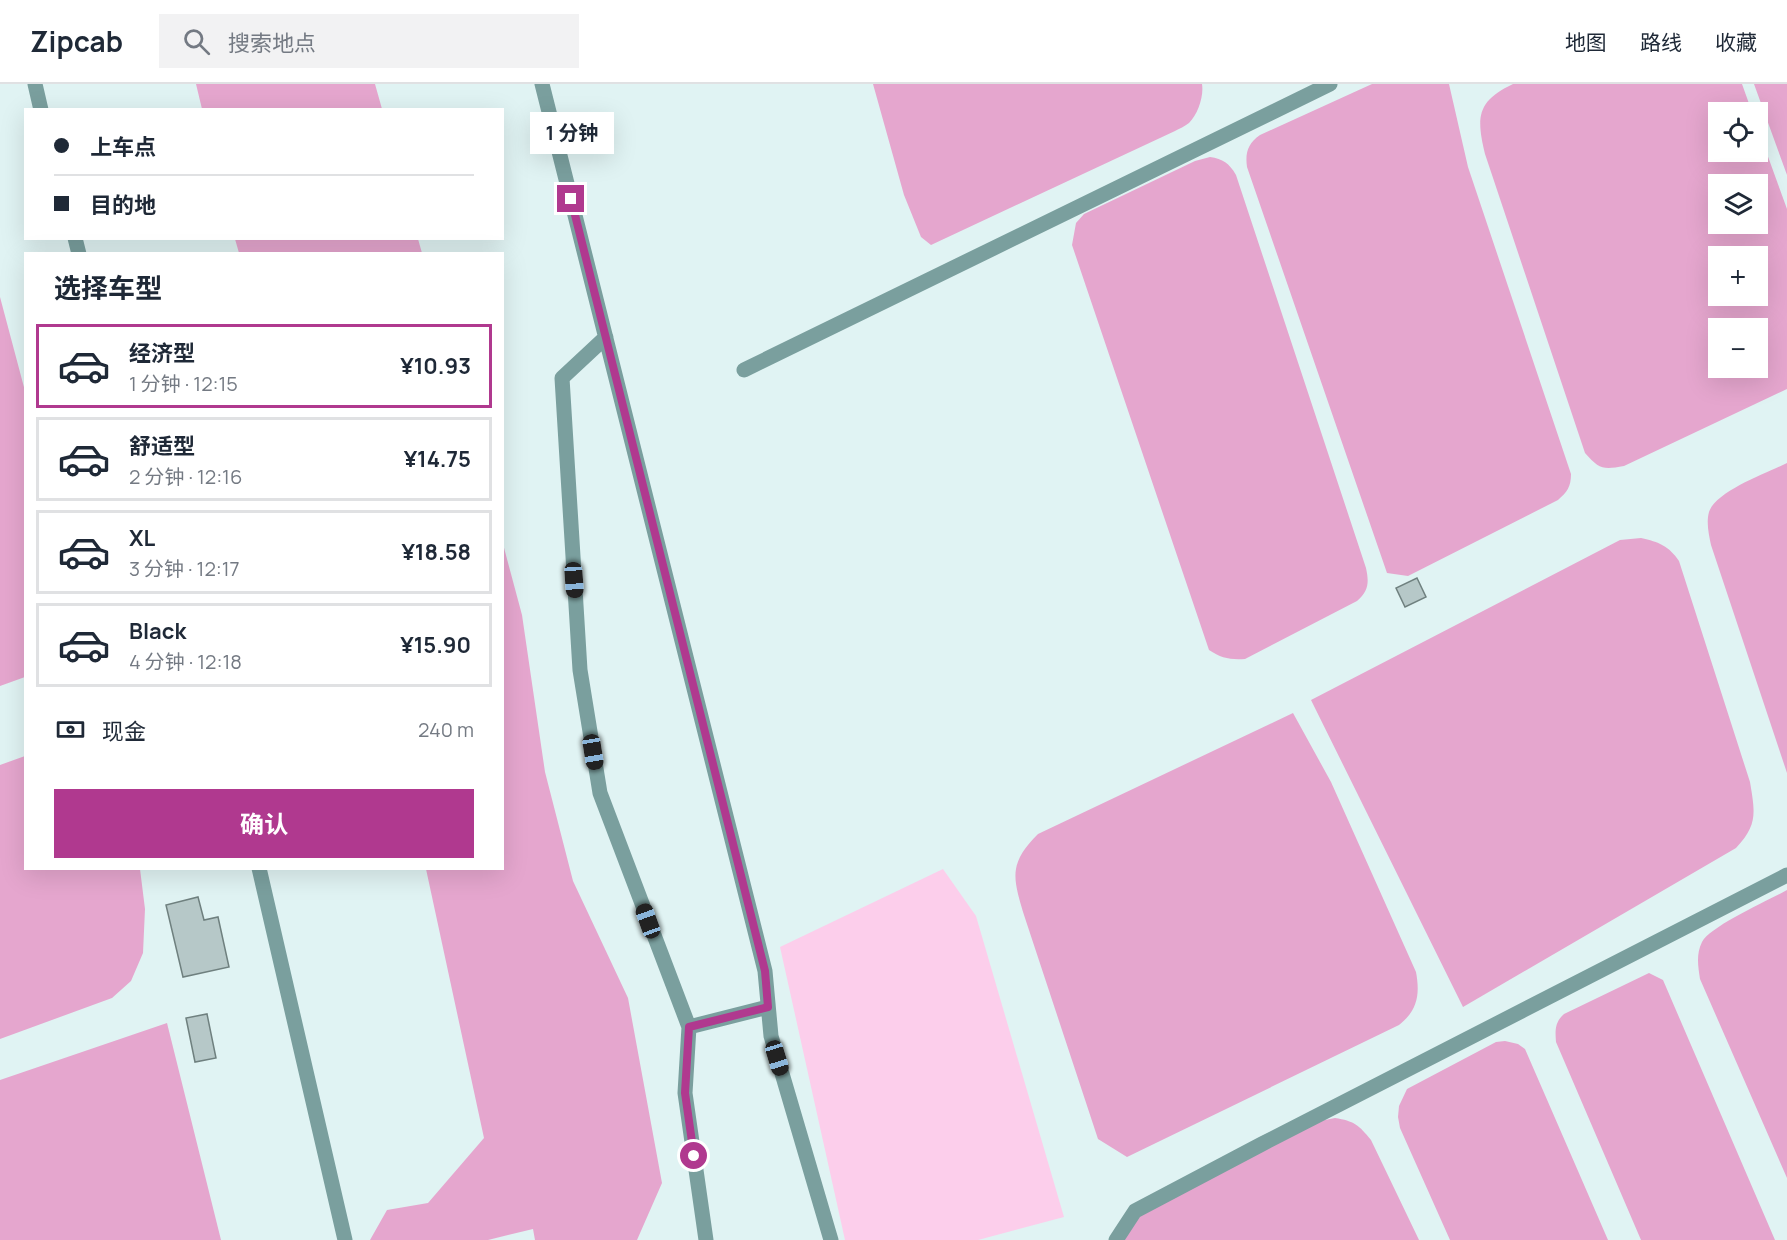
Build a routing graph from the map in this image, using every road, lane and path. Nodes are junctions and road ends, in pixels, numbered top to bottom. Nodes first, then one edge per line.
1 (35, 84) edge
2 (542, 84) edge
3 (1330, 84) edge
4 (41, 108) edge
5 (606, 337) junction
6 (744, 370) dead end
7 (259, 870) edge
8 (1787, 875) edge
9 (768, 1007) junction
10 (689, 1027) junction
11 (828, 1238) edge
12 (345, 1240) edge
13 (706, 1240) edge
14 (1116, 1240) edge

1 - 4 street
2 - 5 street
3 - 6 street
5 - 9 street
5 - 10 street
7 - 12 street
8 - 14 street
9 - 10 street
9 - 11 street
10 - 13 street

